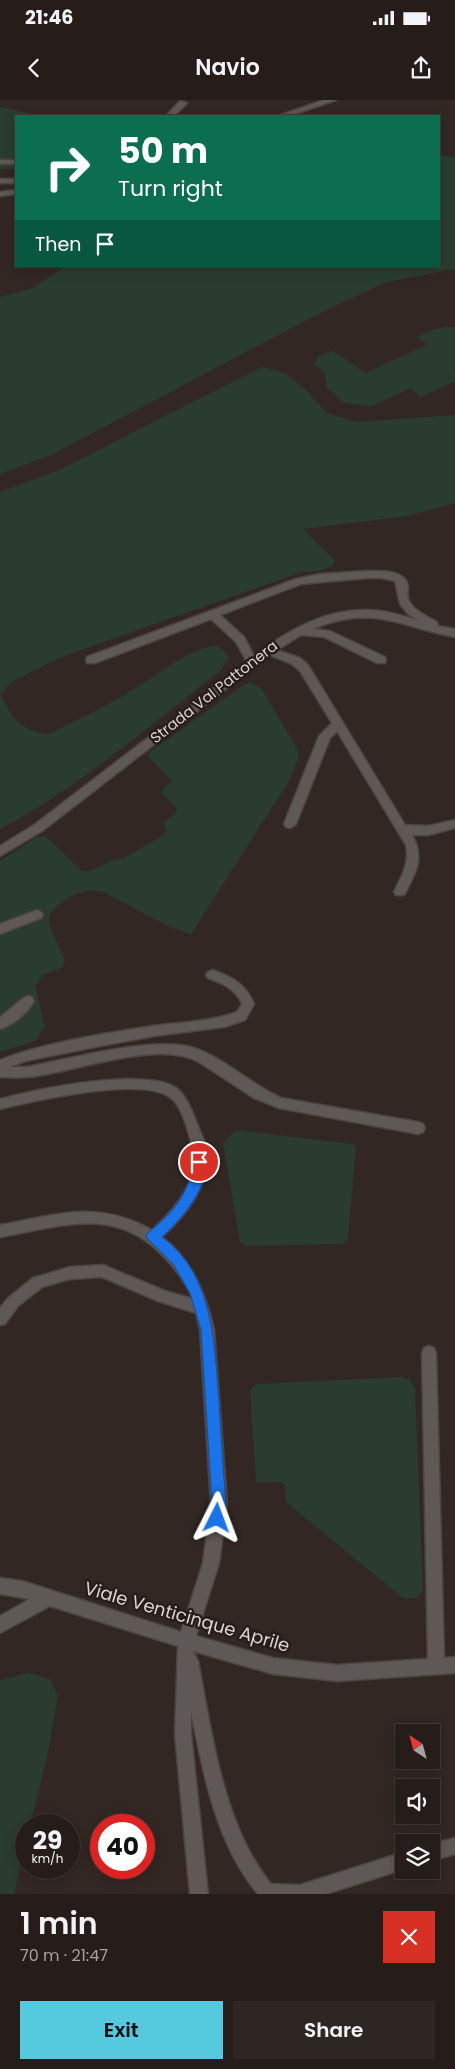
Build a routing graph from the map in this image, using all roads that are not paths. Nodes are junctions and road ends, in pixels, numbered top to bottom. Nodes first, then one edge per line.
1 (332, 100) edge
2 (183, 103) dead end
3 (171, 115) edge
4 (285, 115) edge
5 (0, 162) edge
6 (15, 162) edge
7 (0, 181) edge
8 (15, 181) edge
9 (15, 192) edge
10 (0, 194) edge
11 (212, 614) junction
12 (300, 631) junction
13 (441, 631) junction
14 (455, 633) edge
15 (269, 651) junction
16 (91, 660) dead end
17 (381, 660) dead end
18 (253, 662) junction
19 (336, 724) junction
20 (290, 824) dead end
21 (455, 824) edge
22 (401, 828) junction
23 (0, 852) edge
24 (400, 892) dead end
25 (37, 915) dead end
26 (0, 929) edge
27 (212, 975) dead end
28 (28, 1001) dead end
29 (0, 1024) edge
30 (0, 1065) edge
31 (0, 1072) edge
32 (0, 1104) edge
33 (418, 1128) dead end
34 (0, 1231) edge
35 (153, 1237) junction
36 (201, 1308) junction
37 (0, 1319) edge
38 (429, 1353) dead end
39 (0, 1586) edge
40 (48, 1598) junction
41 (0, 1625) edge
42 (186, 1641) junction
43 (455, 1665) edge
44 (436, 1666) junction
45 (455, 1846) edge
46 (440, 1850) edge
47 (395, 1863) edge
48 (200, 1894) edge

1 - 4 street
2 - 3 street
5 - 6 street
7 - 8 street
9 - 10 street
11 - 13 street
11 - 16 street
11 - 18 street
12 - 13 street, Strada Val Pattonera
12 - 15 street, Strada Val Pattonera
12 - 17 street
13 - 14 street, Strada Val Pattonera
15 - 18 street, Strada Val Pattonera
15 - 19 street
18 - 23 street, Strada Val Pattonera
19 - 20 street
19 - 22 street
21 - 22 street
22 - 24 street
25 - 26 street
27 - 30 street
28 - 29 street
31 - 33 street
32 - 35 street
34 - 35 street
35 - 36 street
36 - 37 street
36 - 42 street
38 - 44 street
39 - 40 street, Viale Venticinque Aprile
40 - 41 street
40 - 42 street, Viale Venticinque Aprile
42 - 44 street, Viale Venticinque Aprile
42 - 47 street
42 - 48 street
43 - 44 street, Viale Venticinque Aprile
45 - 46 street

